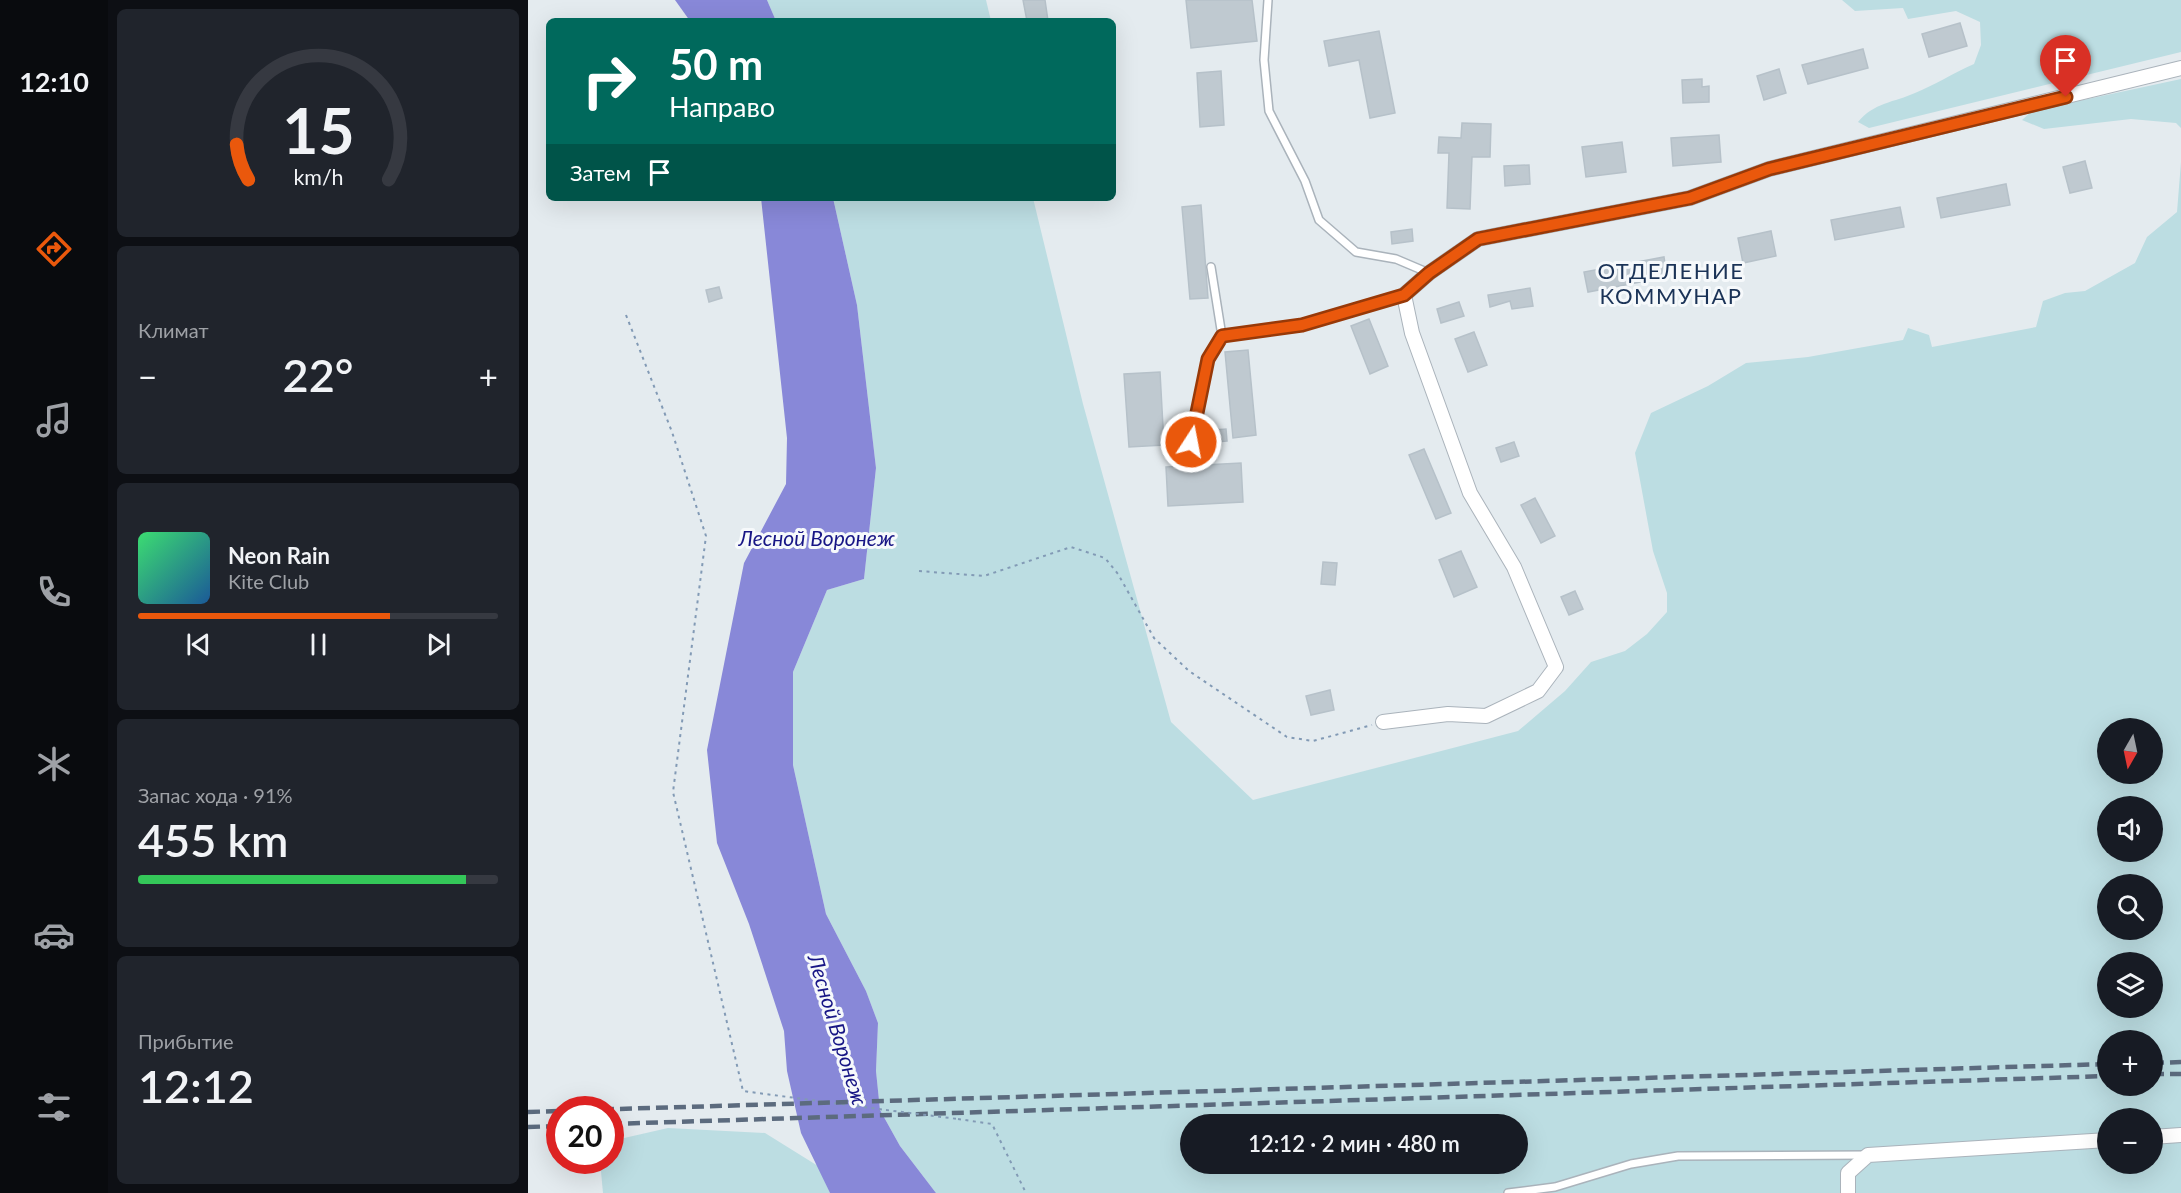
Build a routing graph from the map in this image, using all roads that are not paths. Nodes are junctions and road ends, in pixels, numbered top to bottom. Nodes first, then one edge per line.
1 (1268, 0) edge
2 (2181, 68) edge
3 (1211, 267) dead end
4 (1429, 273) junction
5 (1404, 295) junction
6 (1222, 336) junction
7 (1191, 442) dead end
8 (1383, 722) road end
9 (2181, 1135) edge
10 (2163, 1136) edge
11 (2097, 1141) edge
12 (1868, 1155) junction
13 (1508, 1193) edge
14 (1848, 1193) edge

1 - 4 lane
2 - 4 street
3 - 6 lane
4 - 5 street
5 - 6 lane
5 - 8 street
6 - 7 lane
9 - 10 street
11 - 12 street
12 - 13 lane
12 - 14 street

